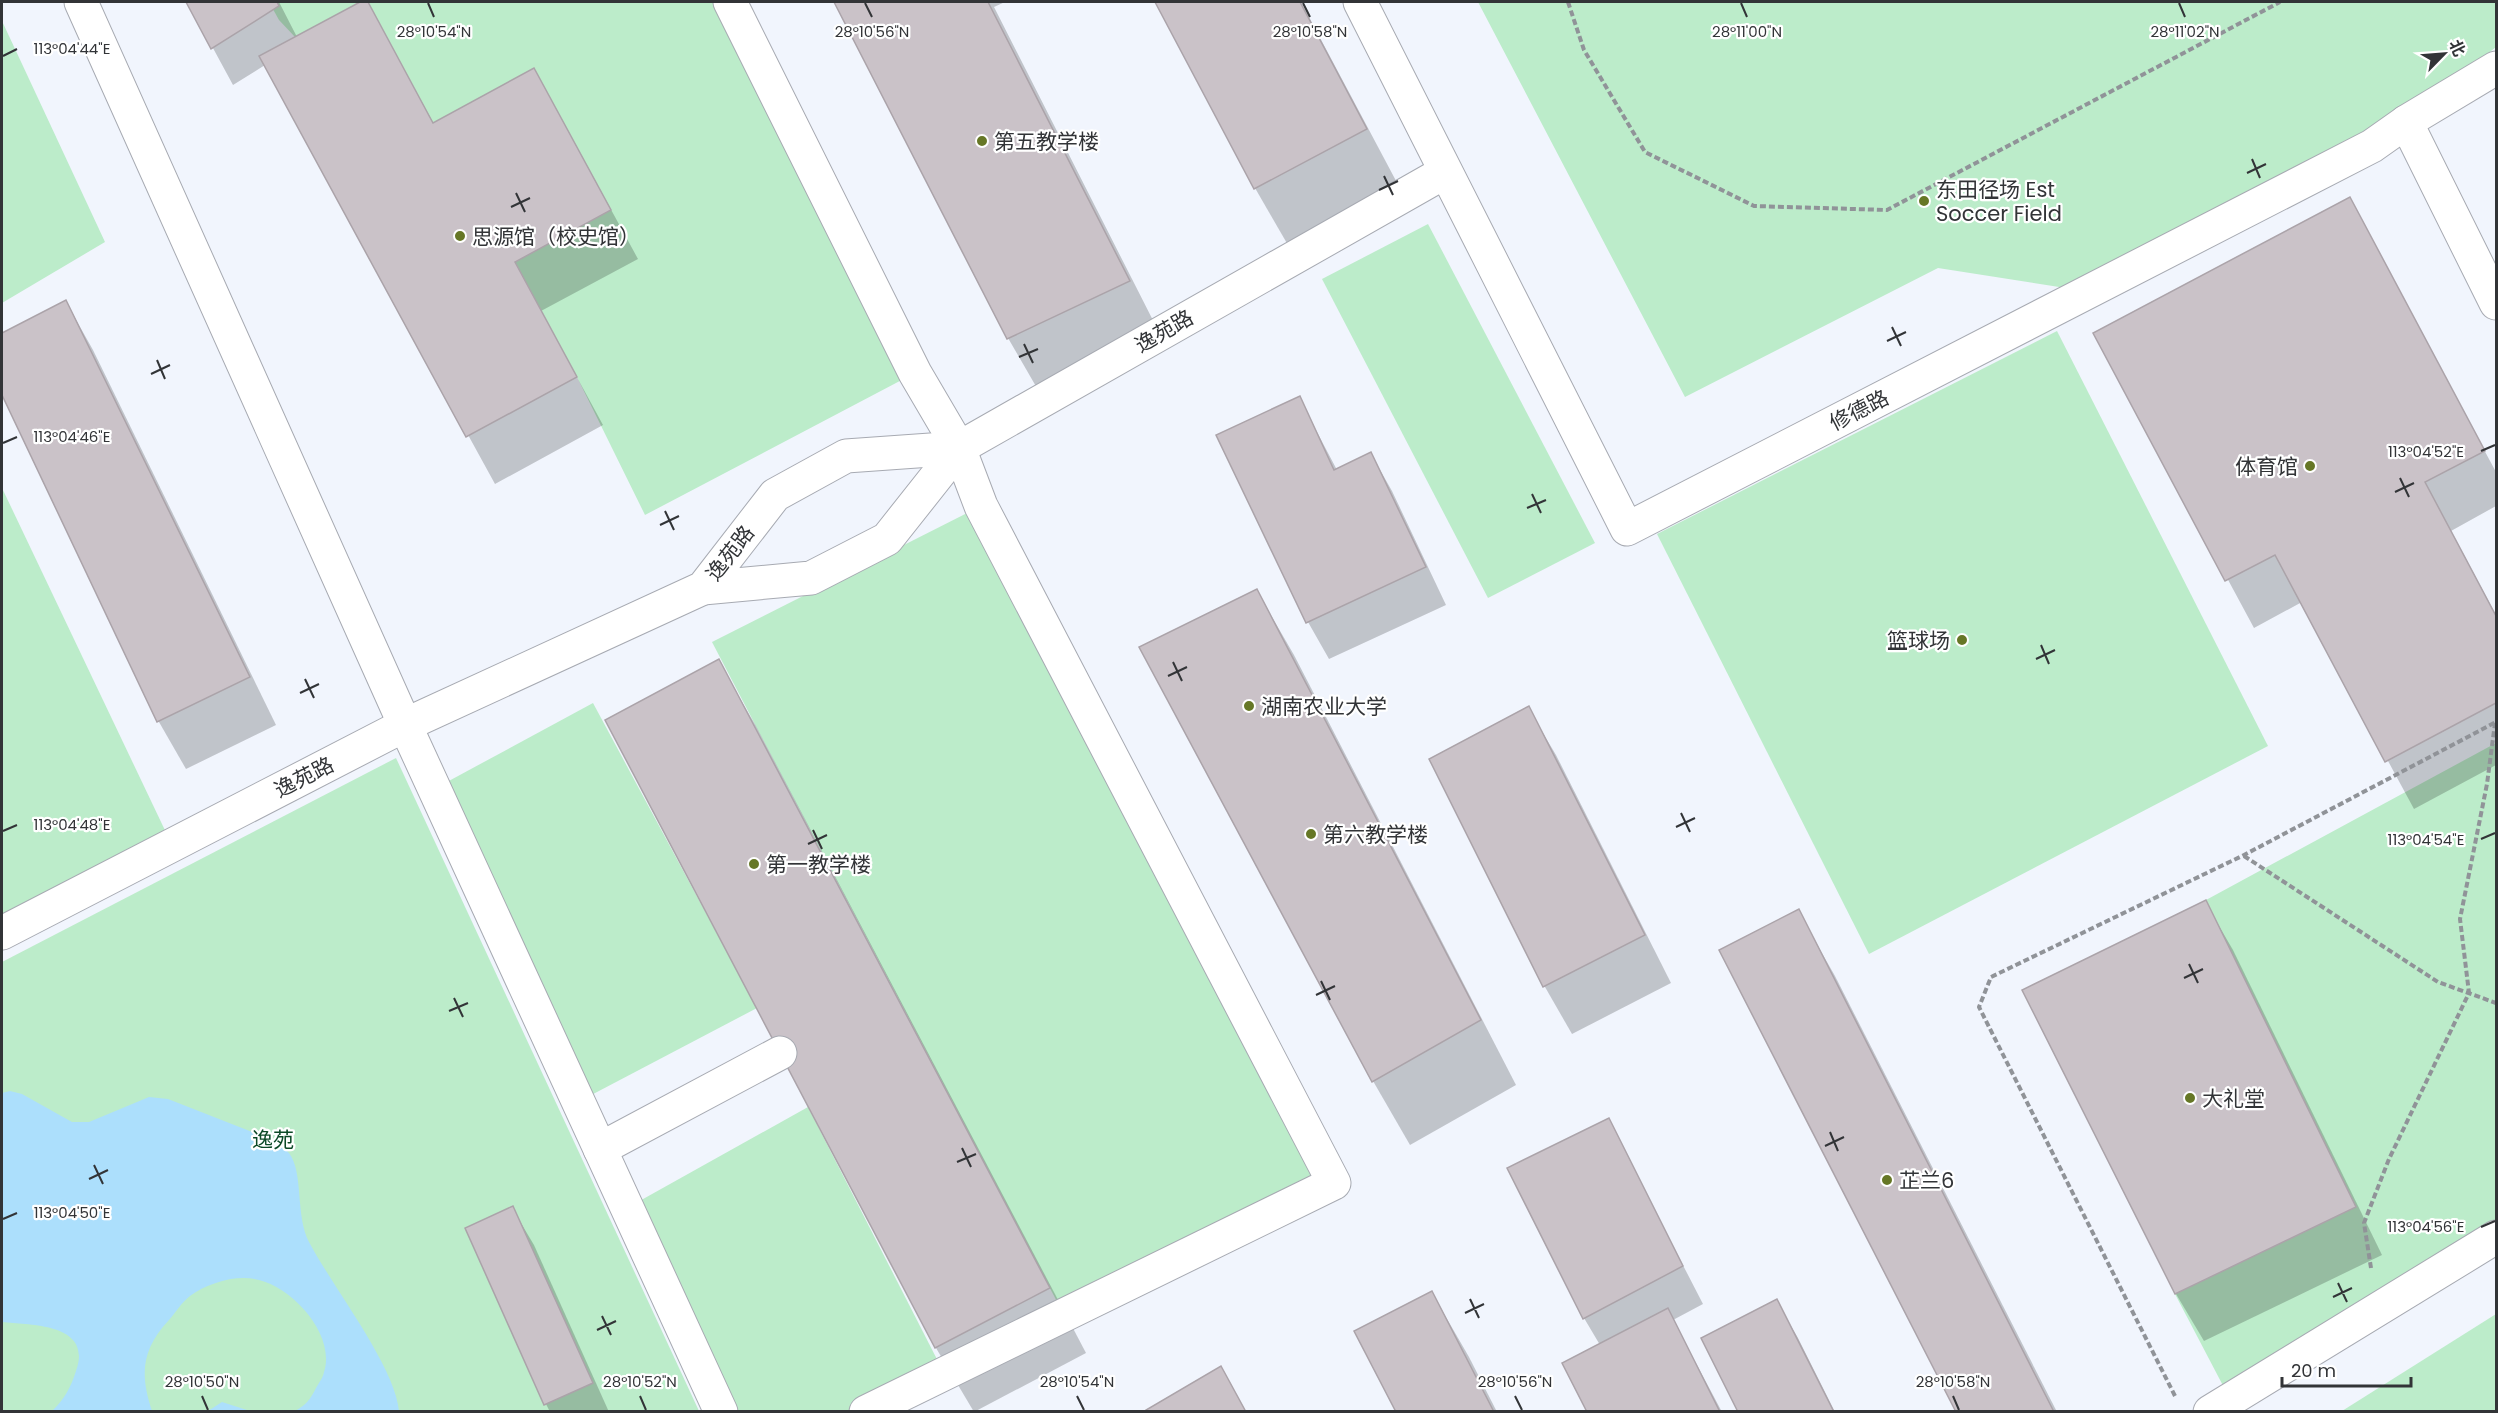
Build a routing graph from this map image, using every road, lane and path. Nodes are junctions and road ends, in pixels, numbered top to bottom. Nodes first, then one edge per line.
1 (81, 2) edge
2 (730, 2) edge
3 (1360, 2) edge
4 (1568, 2) edge
5 (2280, 2) edge
6 (2496, 68) edge
7 (2406, 122) junction
8 (1445, 172) junction
9 (2496, 303) edge
10 (959, 448) junction
11 (703, 588) junction
12 (2496, 722) edge
13 (405, 725) junction
14 (2244, 855) junction
15 (2, 933) edge
16 (2469, 993) junction
17 (2496, 1003) edge
18 (780, 1053) dead end
19 (600, 1149) junction
20 (2496, 1237) edge
21 (2377, 1309) junction
22 (2178, 1401) dead end
23 (721, 1412) edge
24 (866, 1412) edge
25 (2210, 1412) edge

1 - 13 street
2 - 10 street
3 - 8 street
4 - 5 path
6 - 7 street
7 - 8 street, 修德路
7 - 9 street
8 - 10 street, 逸苑路
10 - 11 street
10 - 11 street, 逸苑路
10 - 24 street
11 - 13 street, 逸苑路
12 - 14 path
12 - 16 path
13 - 15 street, 逸苑路
13 - 19 street
14 - 16 path
14 - 22 path
16 - 17 path
16 - 21 path
18 - 19 street
19 - 23 street
20 - 21 street
21 - 25 street

